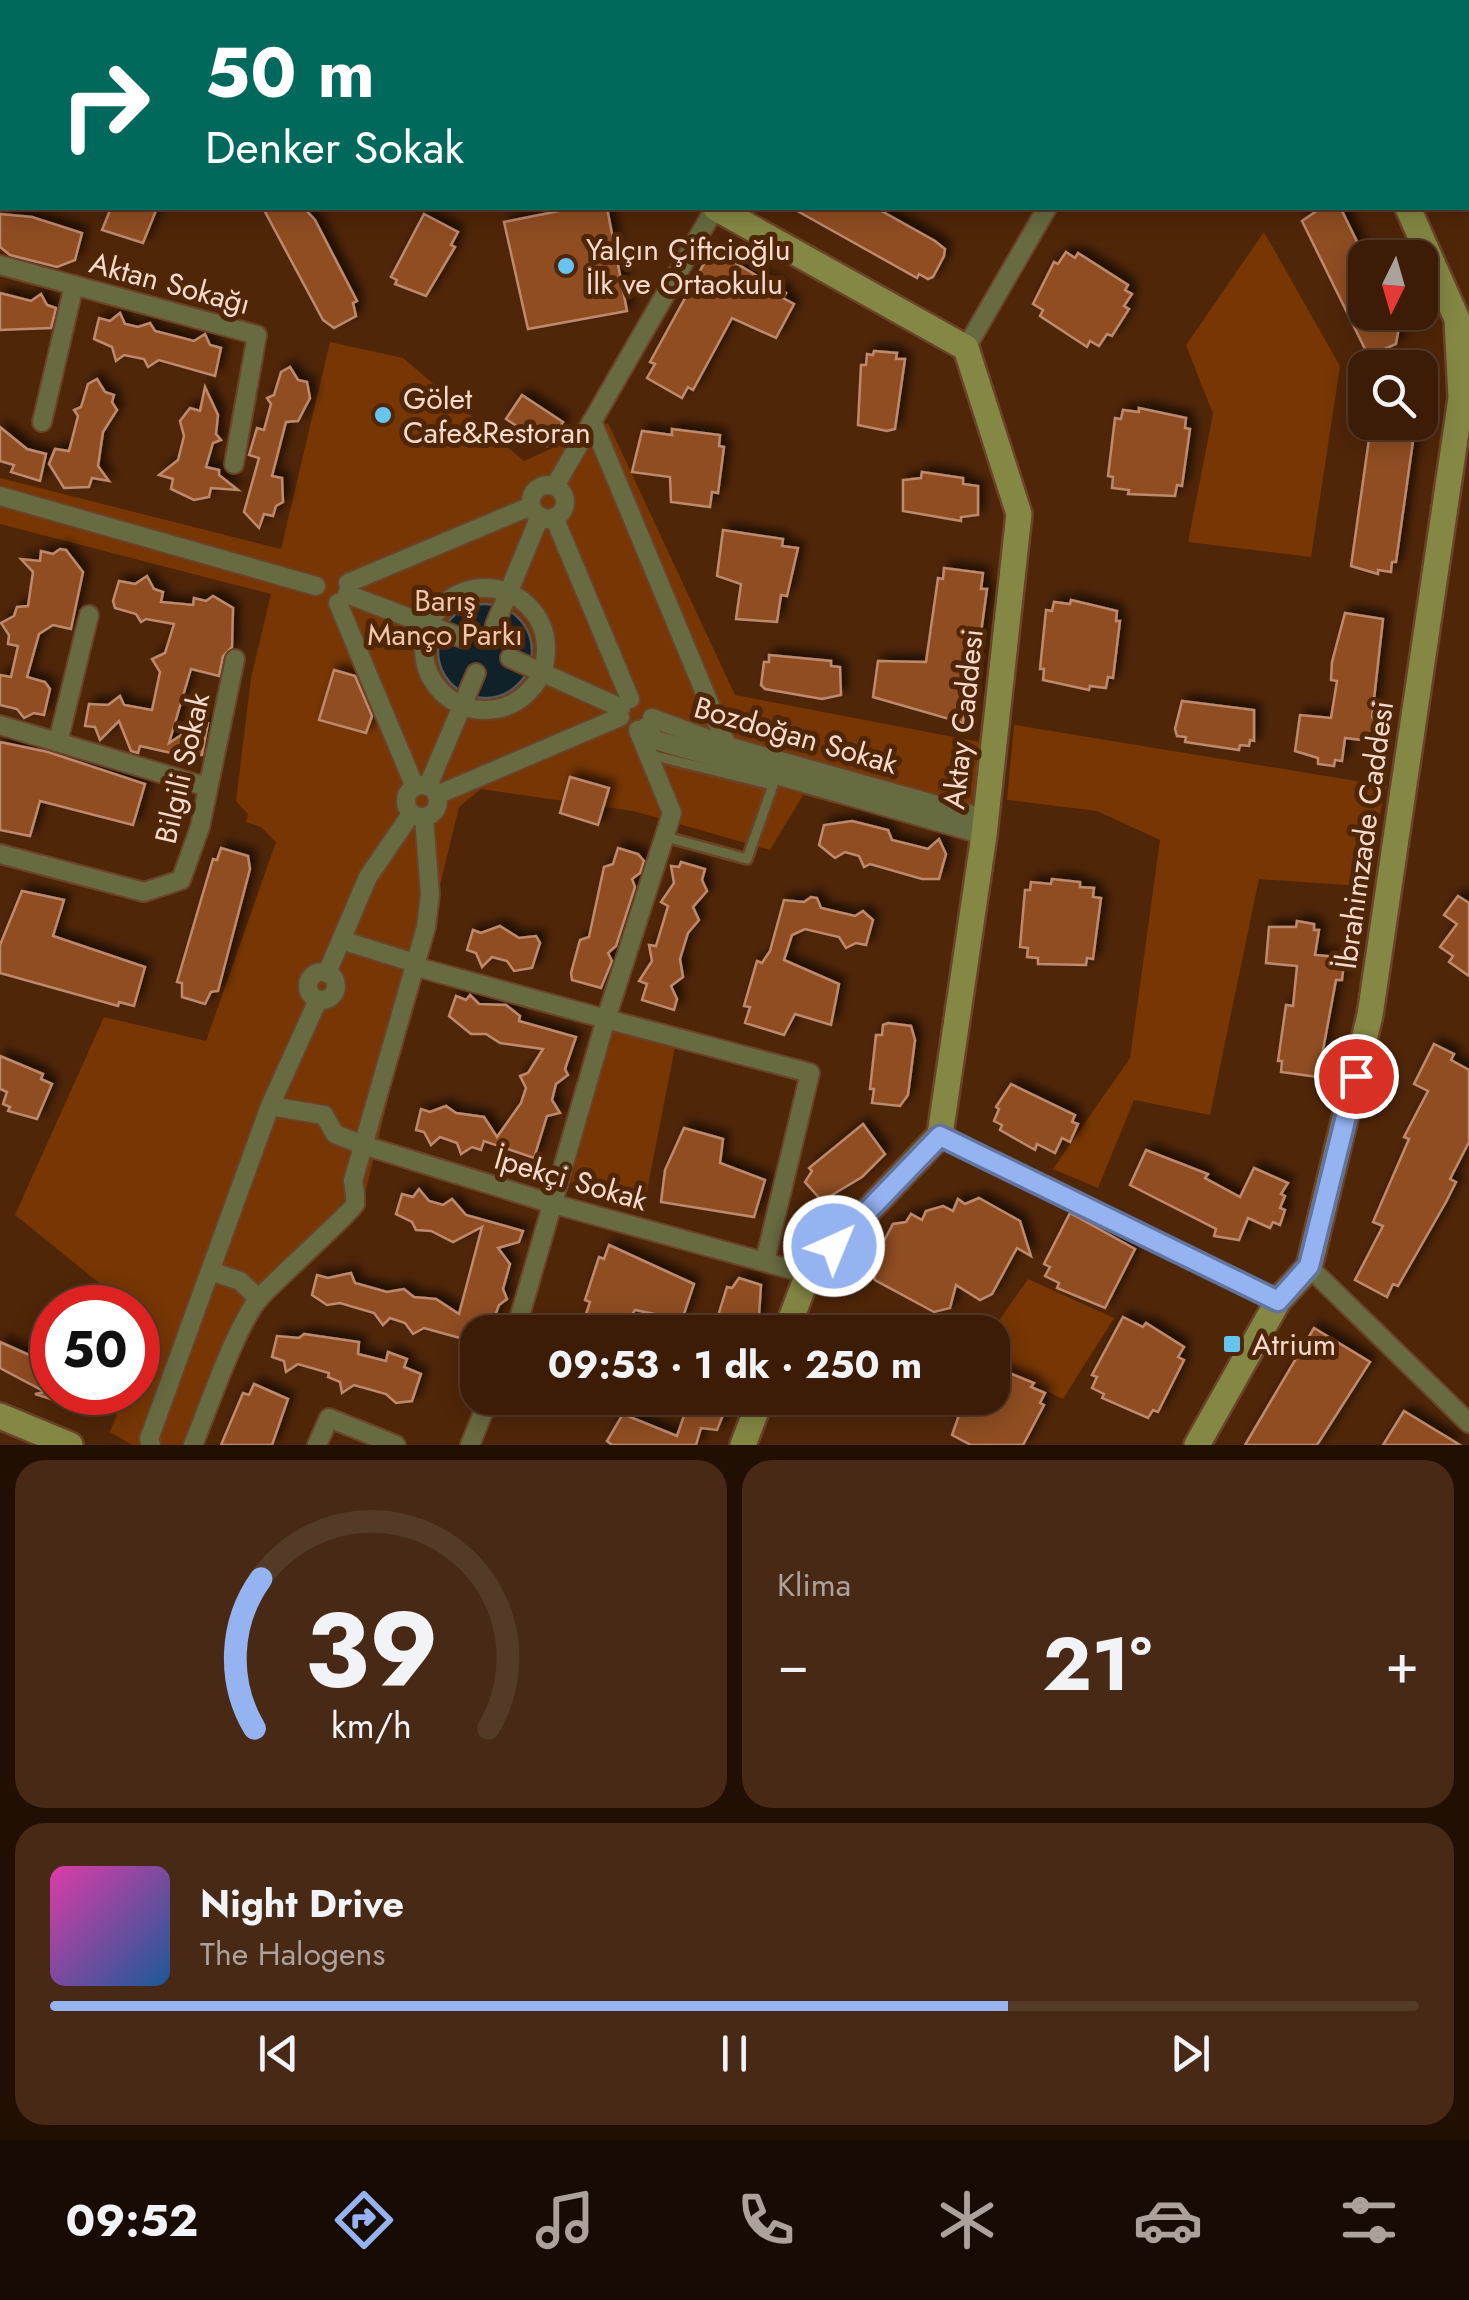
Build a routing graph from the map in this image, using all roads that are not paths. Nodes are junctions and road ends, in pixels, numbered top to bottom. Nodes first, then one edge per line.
1 (715, 210) edge
2 (720, 210) edge
3 (1046, 210) edge
4 (1409, 210) edge
5 (0, 265) edge
6 (74, 285) junction
7 (1463, 313) edge
8 (966, 348) junction
9 (1465, 400) edge
10 (595, 416) junction
11 (42, 422) dead end
12 (234, 464) dead end
13 (555, 486) junction
14 (0, 496) edge
15 (542, 513) junction
16 (316, 586) dead end
17 (344, 593) junction
18 (508, 593) junction
19 (89, 614) dead end
20 (430, 625) junction
21 (495, 625) dead end
22 (462, 638) dead end
23 (510, 658) dead end
24 (235, 659) dead end
25 (542, 672) junction
26 (476, 673) dead end
27 (463, 706) junction
28 (624, 708) junction
29 (0, 725) edge
30 (645, 725) junction
31 (58, 742) junction
32 (726, 746) junction
33 (648, 754) junction
34 (208, 787) junction
35 (427, 790) junction
36 (418, 816) junction
37 (984, 827) junction
38 (666, 837) junction
39 (0, 854) edge
40 (341, 940) junction
41 (417, 966) junction
42 (606, 1019) junction
43 (270, 1106) junction
44 (940, 1136) junction
45 (362, 1144) junction
46 (550, 1203) junction
47 (765, 1262) junction
48 (1309, 1266) junction
49 (210, 1271) junction
50 (808, 1274) junction
51 (259, 1299) junction
52 (1278, 1301) junction
53 (520, 1315) edge
54 (792, 1315) edge
55 (482, 1415) edge
56 (754, 1415) edge
57 (0, 1416) edge
58 (1469, 1423) edge
59 (70, 1445) edge
60 (151, 1445) edge
61 (193, 1445) edge
62 (317, 1445) edge
63 (396, 1445) edge
64 (470, 1445) edge
65 (743, 1445) edge
66 (1197, 1445) edge

1 - 10 street
2 - 8 main road
3 - 8 street
4 - 7 main road, İbrahimzade Caddesi
5 - 6 street, Aktan Sokağı
6 - 11 street
6 - 12 street, Aktan Sokağı
7 - 9 main road, İbrahimzade Caddesi
8 - 37 main road, Aktay Caddesi
9 - 48 main road, İbrahimzade Caddesi
10 - 13 street
10 - 32 street
13 - 15 street
13 - 15 street
14 - 16 street
15 - 17 street
15 - 18 street
15 - 28 street
17 - 20 street
17 - 35 street
18 - 20 street
18 - 21 street
18 - 25 street
19 - 31 street
20 - 22 street
20 - 27 street
23 - 25 street
24 - 34 street, Bilgili Sokak
25 - 27 street
25 - 28 street
26 - 27 street
27 - 35 street
28 - 35 street
29 - 31 street
30 - 32 street, Bozdoğan Sokak
30 - 33 street
30 - 37 street
31 - 34 street
32 - 37 street, Bozdoğan Sokak
33 - 38 street
33 - 38 lane
34 - 39 street, Bilgili Sokak
35 - 36 street
35 - 36 street
36 - 40 street
36 - 41 street
37 - 44 main road, Aktay Caddesi
38 - 42 street
40 - 41 street
40 - 43 street
41 - 42 street
41 - 45 street
42 - 46 street
42 - 47 street
43 - 45 street, İpekçi Sokak
43 - 49 street
44 - 50 main road
44 - 52 street
45 - 46 street, İpekçi Sokak
45 - 51 street
46 - 47 street, İpekçi Sokak
46 - 53 street
47 - 50 street, İpekçi Sokak
48 - 52 main road, İbrahimzade Caddesi
48 - 58 street
49 - 51 street
49 - 60 street
50 - 54 main road
51 - 61 street
52 - 66 main road, İbrahimzade Caddesi
55 - 64 street
56 - 65 main road
57 - 59 main road
62 - 63 street

